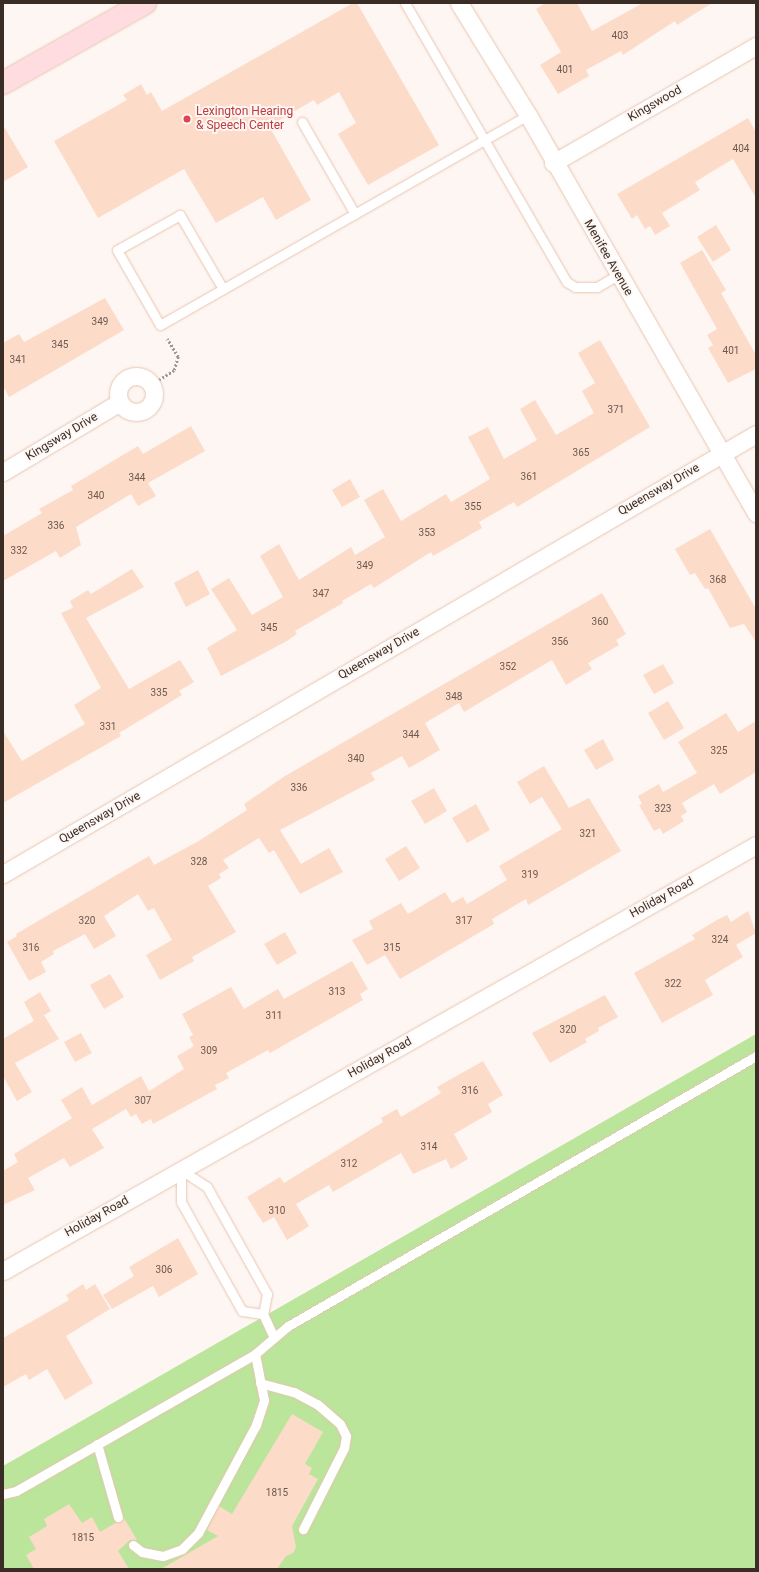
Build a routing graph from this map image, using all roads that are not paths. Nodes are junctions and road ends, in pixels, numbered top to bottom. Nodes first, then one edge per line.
1 (145, 3) edge
2 (405, 3) edge
3 (459, 3) edge
4 (756, 46) edge
5 (3, 83) edge
6 (528, 115) junction
7 (302, 122) dead end
8 (485, 139) junction
9 (553, 163) junction
10 (355, 214) junction
11 (618, 275) junction
12 (222, 289) junction
13 (120, 402) junction
14 (756, 434) edge
15 (722, 453) junction
16 (3, 472) edge
17 (756, 513) edge
18 (756, 845) edge
19 (3, 874) edge
20 (756, 1056) edge
21 (181, 1170) junction
22 (3, 1270) edge
23 (262, 1314) junction
24 (274, 1338) junction
25 (255, 1354) junction
26 (260, 1383) junction
27 (97, 1444) junction
28 (3, 1494) edge
29 (118, 1517) dead end
30 (303, 1529) dead end
31 (133, 1545) dead end

1 - 5 street
2 - 8 lane
3 - 6 street, Menifee Avenue
4 - 9 street, Kingswood
6 - 8 lane
6 - 9 street, Menifee Avenue
7 - 10 lane
8 - 10 lane
8 - 11 lane
9 - 11 street, Menifee Avenue
10 - 12 lane
11 - 15 street, Menifee Avenue
12 - 12 lane
13 - 13 street
13 - 16 street, Kingsway Drive
14 - 15 street, Queensway Drive
15 - 17 street, Menifee Avenue
15 - 19 street, Queensway Drive
18 - 21 street, Holiday Road
20 - 24 lane
21 - 22 street, Holiday Road
21 - 23 lane
21 - 23 lane
23 - 24 lane
24 - 25 lane
25 - 26 lane
25 - 27 lane
26 - 30 lane
26 - 31 lane
27 - 28 lane
27 - 29 lane

